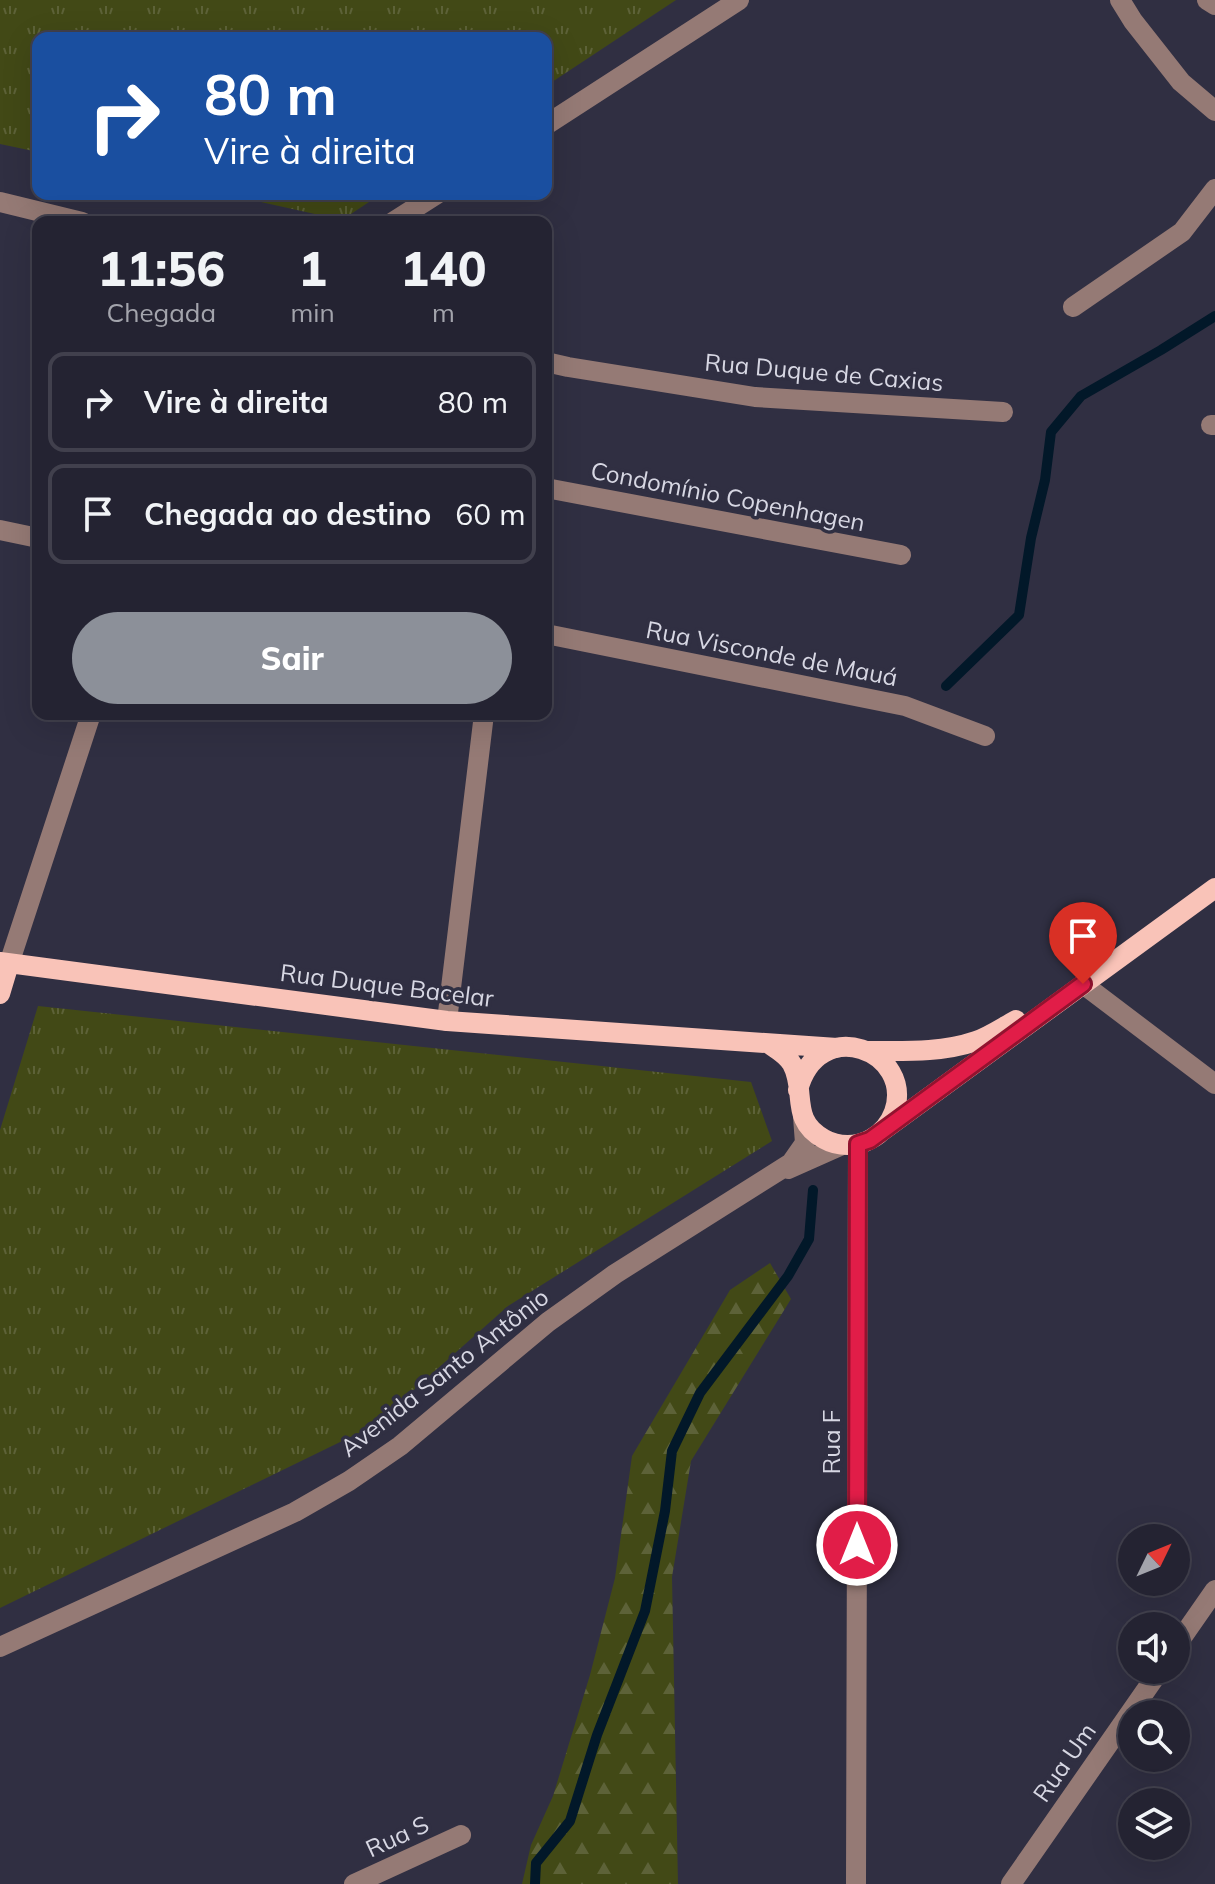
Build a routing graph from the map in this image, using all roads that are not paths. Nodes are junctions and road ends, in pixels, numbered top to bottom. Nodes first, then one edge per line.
1 (739, 0) edge
2 (1120, 0) edge
3 (1207, 0) edge
4 (1215, 5) edge
5 (1215, 111) edge
6 (552, 121) edge
7 (1215, 189) edge
8 (428, 200) edge
9 (0, 202) edge
10 (57, 216) edge
11 (402, 216) edge
12 (1073, 307) dead end
13 (552, 363) edge
14 (1003, 412) dead end
15 (552, 489) edge
16 (0, 530) edge
17 (32, 537) edge
18 (901, 555) dead end
19 (552, 635) edge
20 (89, 720) edge
21 (483, 720) edge
22 (985, 736) dead end
23 (1215, 888) edge
24 (4, 963) edge
25 (1083, 984) junction
26 (0, 994) edge
27 (447, 1021) junction
28 (769, 1044) junction
29 (837, 1048) junction
30 (868, 1051) junction
31 (1215, 1084) edge
32 (798, 1090) junction
33 (803, 1117) junction
34 (881, 1132) junction
35 (850, 1145) junction
36 (777, 1174) junction
37 (1215, 1590) edge
38 (1190, 1626) edge
39 (0, 1647) edge
40 (1150, 1684) edge
41 (461, 1835) dead end
42 (354, 1884) edge
43 (856, 1884) edge
44 (1011, 1884) edge

1 - 6 street
2 - 5 street
3 - 4 street
7 - 12 street
8 - 11 street
9 - 10 street
13 - 14 street, Rua Duque de Caxias
15 - 18 street, Condomínio Copenhagen
16 - 17 street
19 - 22 street, Rua Visconde de Mauá
20 - 24 street
21 - 27 street
23 - 25 main road
24 - 26 main road
24 - 27 main road, Rua Duque Bacelar
25 - 30 main road
25 - 31 street
25 - 34 main road
27 - 28 main road, Rua Duque Bacelar
28 - 29 main road, Rua Duque Bacelar
28 - 32 main road
29 - 30 main road
29 - 32 main road
30 - 34 main road
32 - 33 main road
33 - 35 main road
33 - 36 street, Avenida Santo Antônio
34 - 35 main road
35 - 36 street, Avenida Santo Antônio
35 - 43 street, Rua F
36 - 39 street, Avenida Santo Antônio
37 - 38 street
40 - 44 street, Rua Um
41 - 42 street, Rua S

